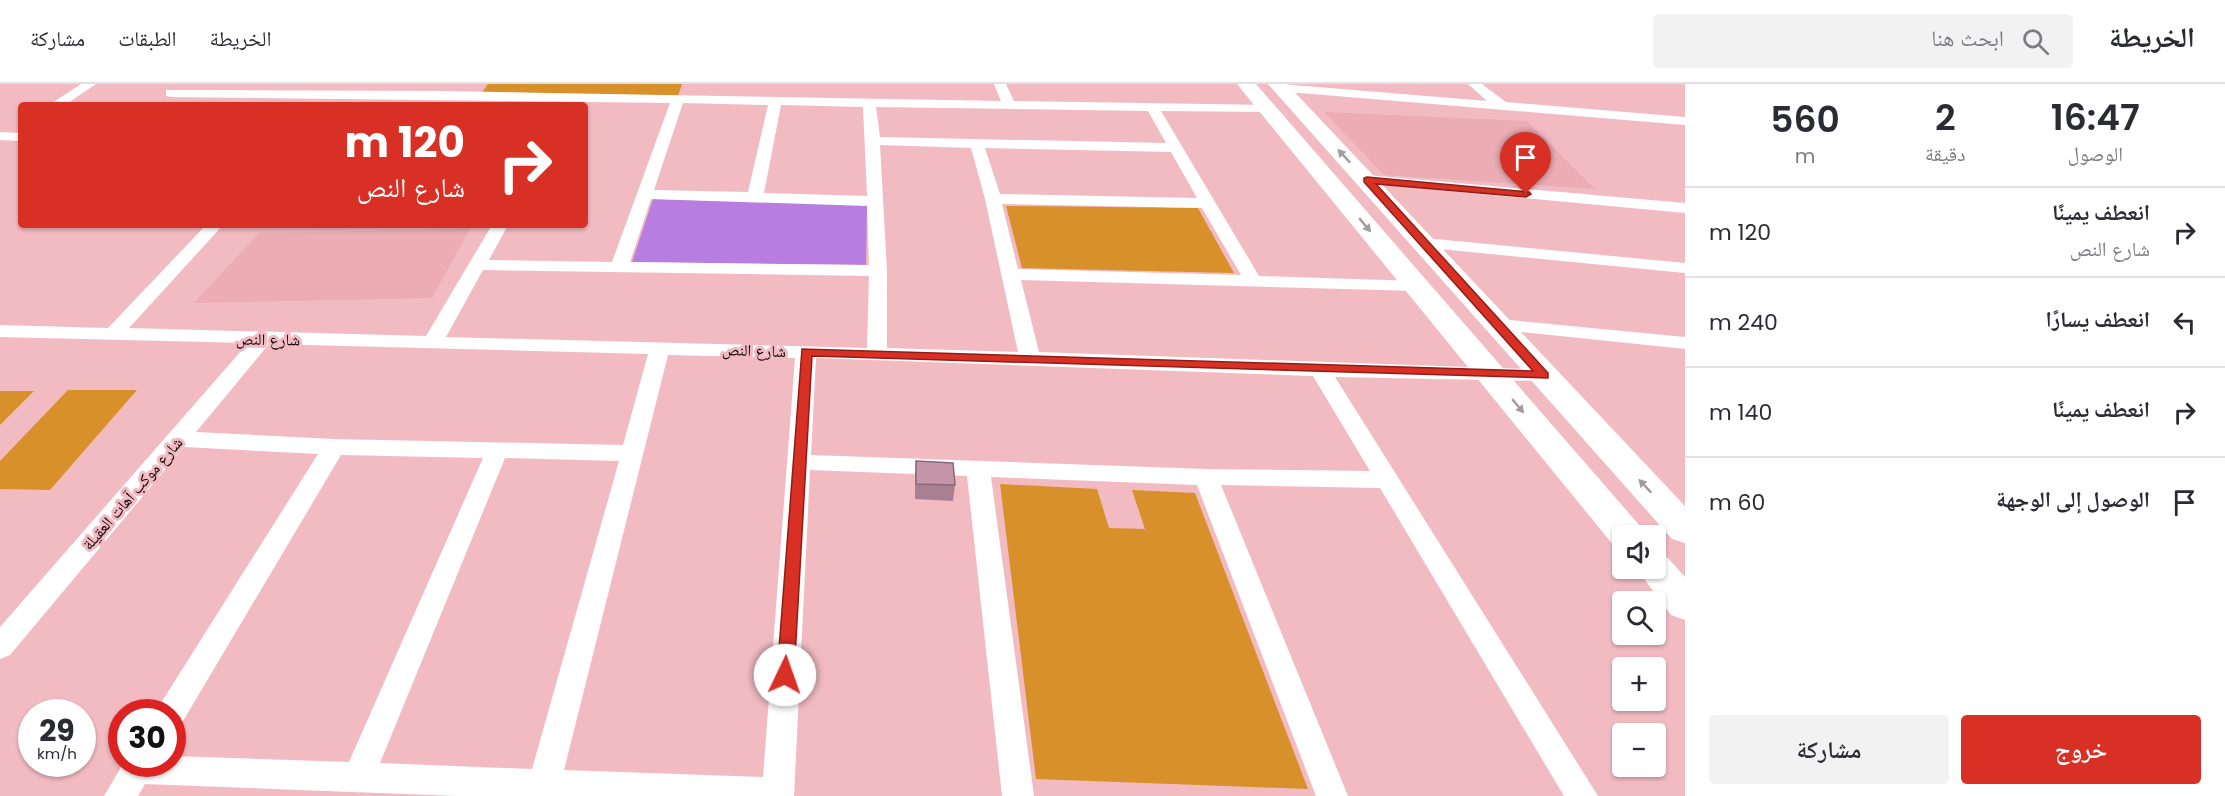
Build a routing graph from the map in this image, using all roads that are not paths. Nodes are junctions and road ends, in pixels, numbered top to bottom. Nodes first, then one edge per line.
1 (90, 84) edge
2 (184, 84) edge
3 (271, 84) edge
4 (704, 84) edge
5 (1000, 84) edge
6 (1246, 84) edge
7 (1380, 84) edge
8 (1474, 84) edge
9 (368, 88) edge
10 (259, 93) junction
11 (1274, 93) edge
12 (468, 94) edge
13 (1396, 98) junction
14 (678, 99) junction
15 (700, 100) junction
16 (570, 101) edge
17 (775, 101) junction
18 (61, 102) edge
19 (869, 103) junction
20 (1009, 104) junction
21 (1502, 106) junction
22 (1152, 107) junction
23 (1685, 121) edge
24 (873, 141) junction
25 (977, 144) junction
26 (1176, 148) junction
27 (1367, 180) junction
28 (644, 194) junction
29 (755, 198) junction
30 (993, 199) junction
31 (876, 201) junction
32 (1208, 203) junction
33 (1685, 208) edge
34 (212, 228) edge
35 (498, 228) edge
36 (1425, 243) junction
37 (476, 265) junction
38 (619, 267) junction
39 (1685, 268) edge
40 (878, 271) junction
41 (1011, 274) junction
42 (1254, 281) junction
43 (1417, 286) junction
44 (1499, 325) junction
45 (0, 331) edge
46 (112, 334) junction
47 (263, 339) junction
48 (433, 342) junction
49 (1682, 345) edge
50 (660, 348) junction
51 (806, 352) junction
52 (877, 354) junction
53 (1029, 358) junction
54 (1320, 370) junction
55 (1491, 374) junction
56 (1544, 375) junction
57 (177, 439) junction
58 (334, 447) junction
59 (497, 451) junction
60 (631, 453) junction
61 (798, 462) junction
62 (978, 467) junction
63 (1206, 477) junction
64 (1388, 480) junction
65 (1618, 525) edge
66 (1685, 529) edge
67 (1664, 579) edge
68 (1685, 604) edge
69 (0, 647) edge
70 (179, 699) edge
71 (186, 768) edge
72 (131, 777) edge
73 (358, 777) junction
74 (544, 784) junction
75 (778, 795) edge
76 (120, 796) edge
77 (1018, 796) edge
78 (1029, 796) edge
79 (1332, 796) edge
80 (1581, 796) edge

1 - 18 street
2 - 10 street
3 - 10 street
4 - 15 street
5 - 20 street
6 - 11 main road
7 - 13 street
8 - 21 street
9 - 10 street
9 - 12 street
11 - 13 street
11 - 22 street
27 -> 11 main road
11 -> 43 main road
12 - 16 street
13 - 21 street
14 - 15 street
14 - 16 street
14 - 28 street
15 - 17 street
17 - 19 street
17 - 29 street
19 - 20 street
19 - 24 street
20 - 22 street
21 - 23 street
22 - 26 street
24 - 25 street
24 - 31 street
25 - 26 street
25 - 30 street
26 - 32 street
27 - 33 street
27 - 36 main road
28 - 29 street
28 - 38 street
29 - 31 street
30 - 32 street
30 - 41 street
31 - 40 street
32 - 42 street
34 - 46 street
35 - 37 street
36 - 39 street
36 - 44 main road
37 - 38 street
37 - 48 street
38 - 40 street
40 - 52 street
41 - 42 street
41 - 53 street
42 - 43 street
43 - 55 main road
44 - 49 street
44 - 56 main road
45 - 46 street, شارع النص
46 - 47 street, شارع النص
47 - 48 street, شارع النص
47 - 57 street, شارع موكب آهات العقيلة
48 - 50 street, شارع النص
50 - 51 street, شارع النص
50 - 60 street
51 - 52 street, شارع النص
51 - 61 street
52 - 53 street, شارع النص
53 - 54 street, شارع النص
54 - 55 street, شارع النص
54 - 64 street
55 - 56 street, شارع النص
55 -> 65 main road
66 -> 56 main road
57 - 58 street
57 - 69 street, شارع موكب آهات العقيلة
58 - 59 street
58 - 70 street
59 - 60 street
59 - 73 street
60 - 74 street
61 - 62 street
61 - 75 street
62 - 63 street
62 - 77 street
63 - 64 street
63 - 79 street
64 - 80 street
67 - 68 main road
71 - 73 street
72 - 76 street
73 - 74 street
74 - 75 street
77 - 78 street

